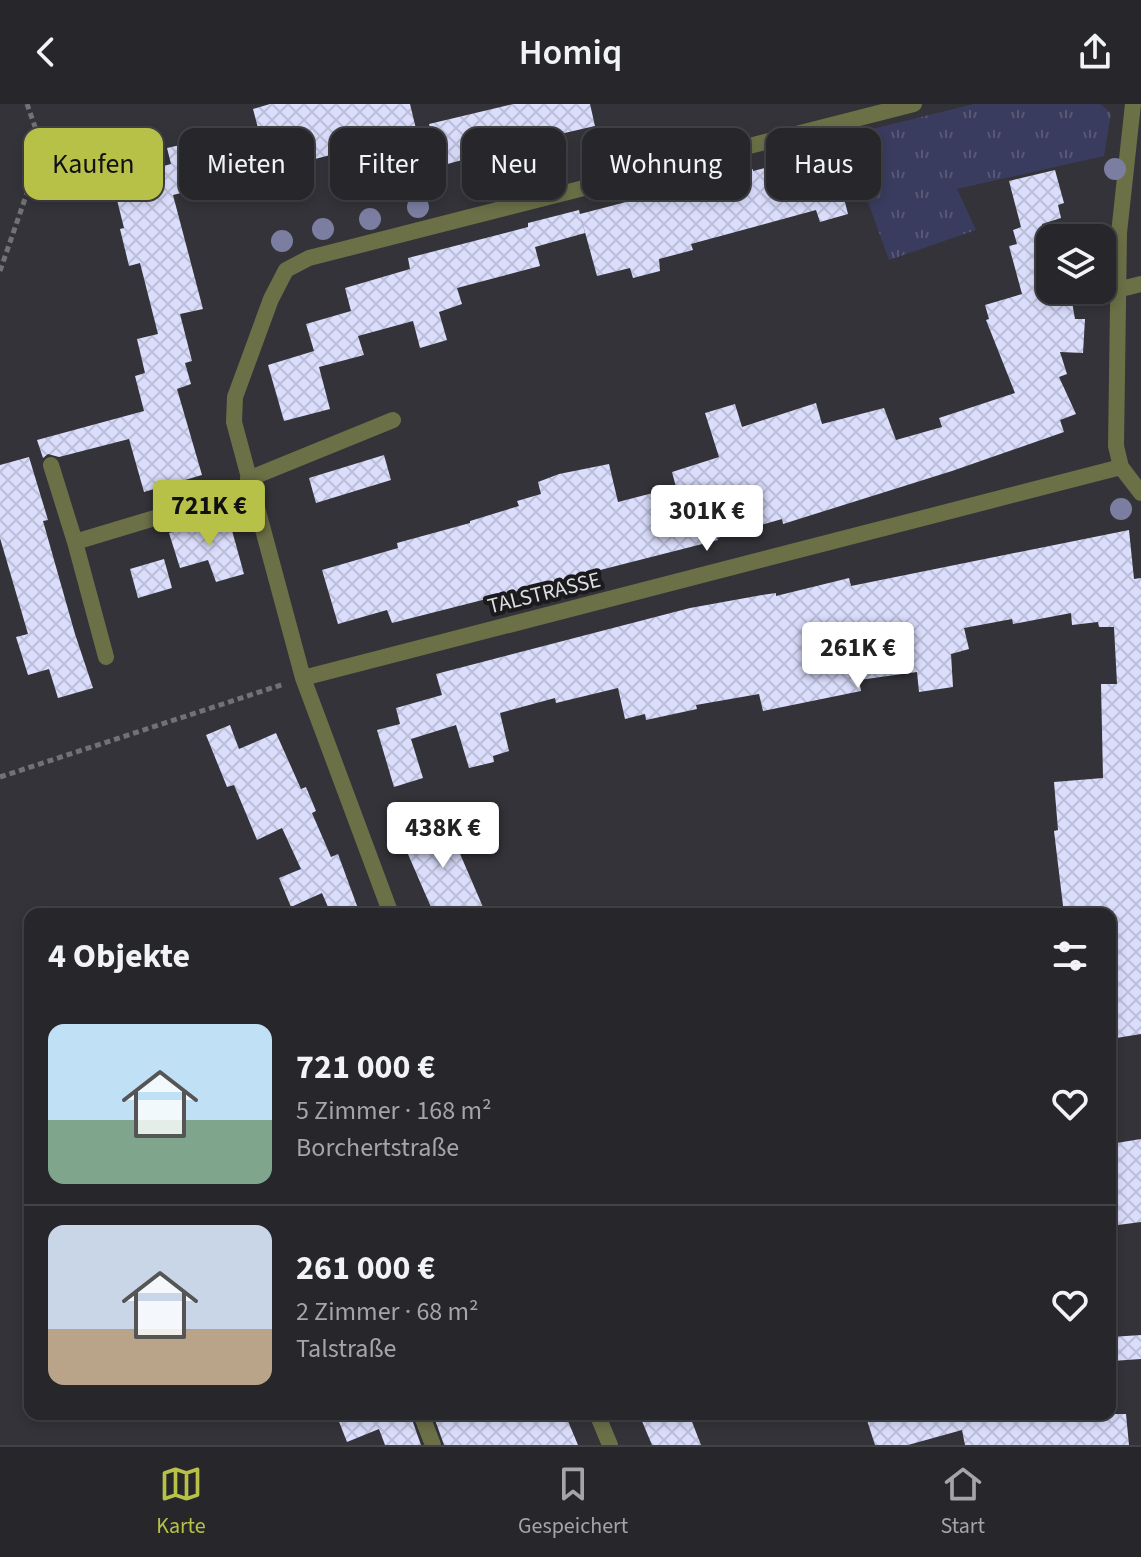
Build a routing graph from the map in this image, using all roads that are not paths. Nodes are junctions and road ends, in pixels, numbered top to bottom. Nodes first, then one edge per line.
1 (914, 104) edge
2 (1133, 104) edge
3 (1141, 284) edge
4 (1117, 290) junction
5 (393, 420) dead end
6 (51, 465) dead end
7 (1121, 467) junction
8 (250, 484) junction
9 (1141, 493) edge
10 (75, 542) junction
11 (106, 657) dead end
12 (303, 678) junction
13 (389, 908) edge
14 (423, 1420) edge
15 (600, 1420) edge
16 (433, 1445) edge
17 (610, 1445) edge

1 - 8 street
2 - 4 street
3 - 4 street
4 - 7 street
5 - 8 street
6 - 10 street
7 - 9 street
7 - 12 street, TALSTRASSE
8 - 10 street
8 - 12 street
10 - 11 street
12 - 13 street
14 - 16 street
15 - 17 street

